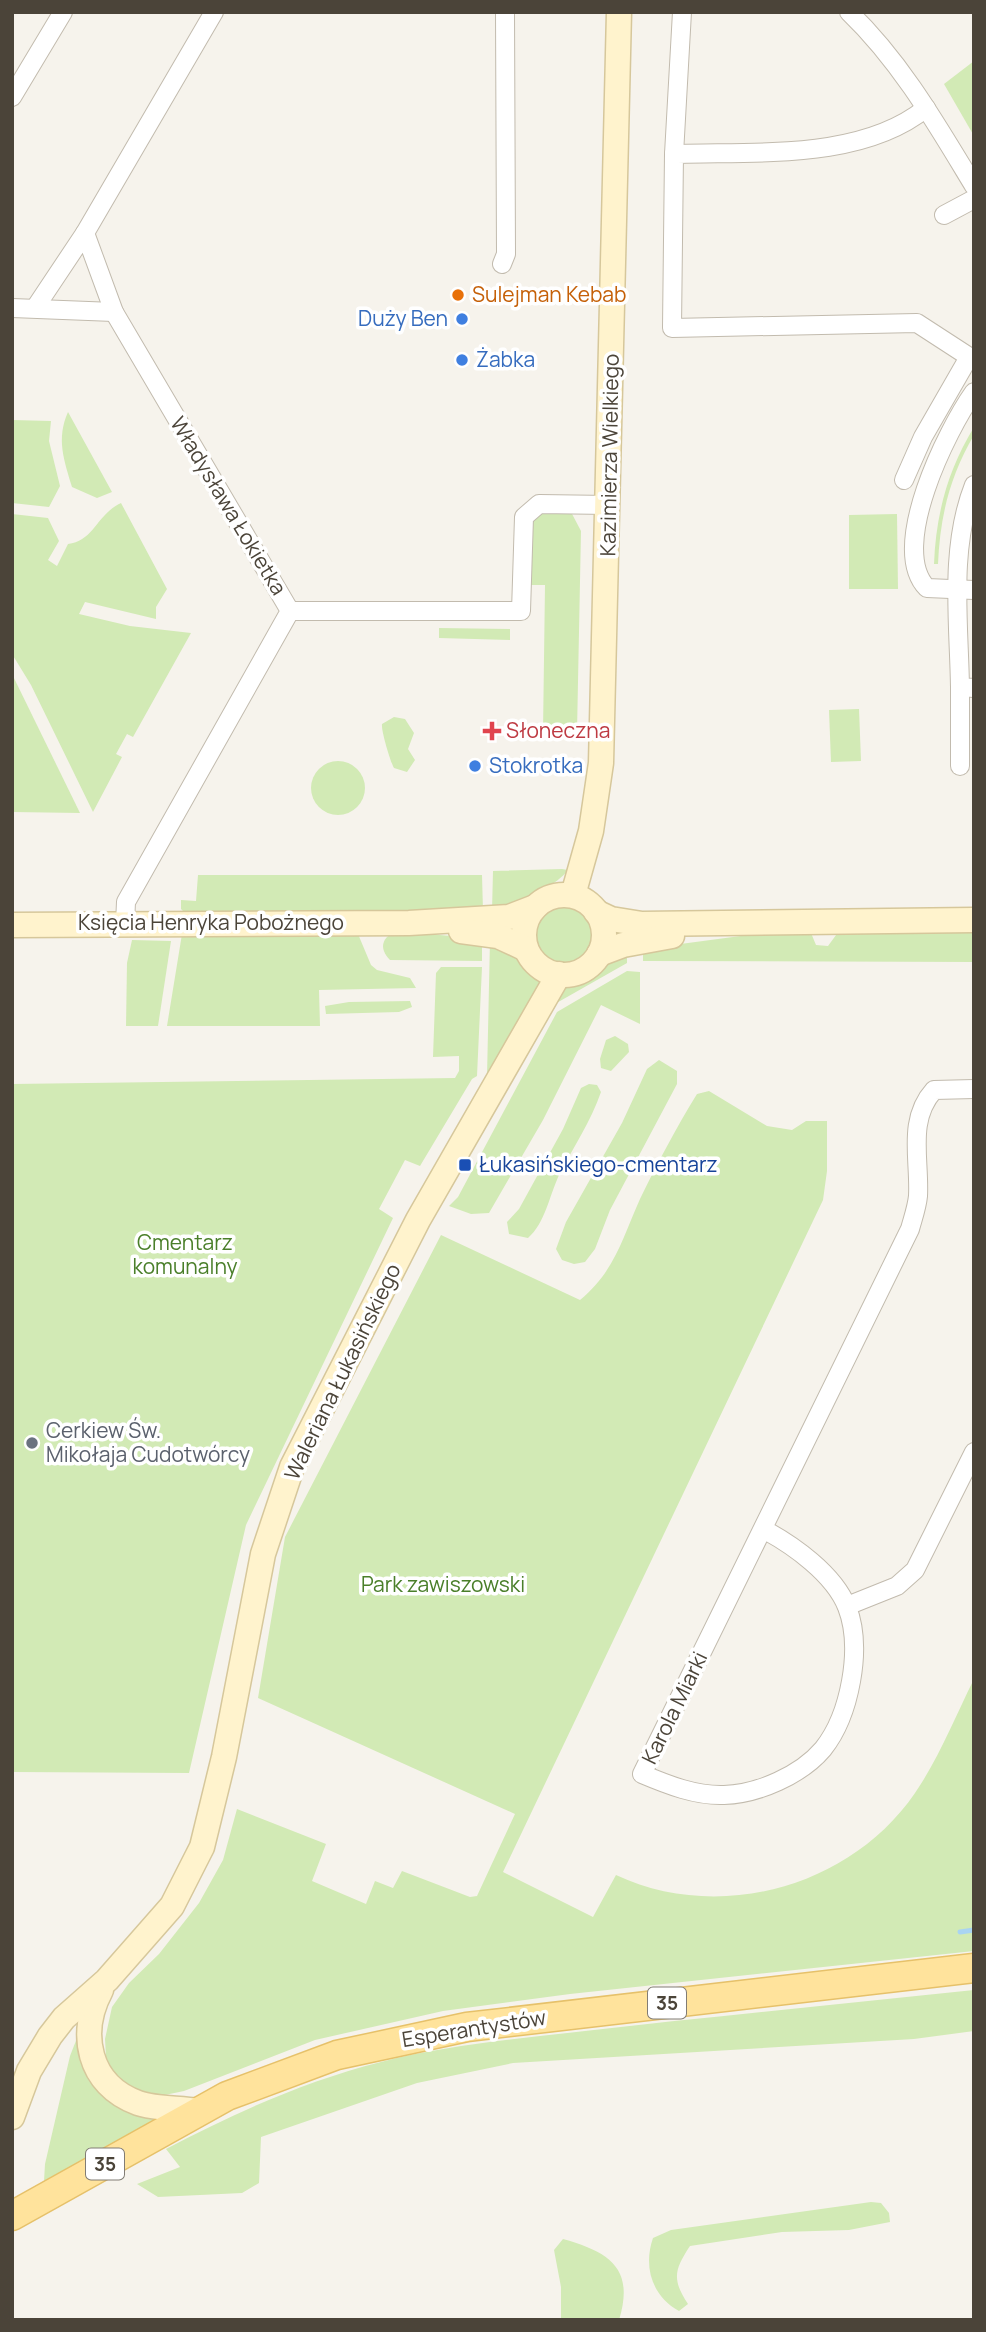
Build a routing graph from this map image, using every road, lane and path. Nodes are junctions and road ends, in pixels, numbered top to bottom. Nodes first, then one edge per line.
1 (63, 12) edge
2 (214, 12) edge
3 (505, 12) edge
4 (619, 12) edge
5 (682, 12) edge
6 (849, 12) edge
7 (12, 97) edge
8 (926, 108) junction
9 (674, 154) junction
10 (974, 186) edge
11 (974, 199) edge
12 (944, 215) dead end
13 (85, 233) junction
14 (502, 264) dead end
15 (12, 308) edge
16 (35, 308) junction
17 (114, 312) junction
18 (971, 358) edge
19 (974, 393) edge
20 (904, 480) dead end
21 (974, 485) edge
22 (609, 505) junction
23 (966, 590) edge
24 (290, 611) junction
25 (967, 688) edge
26 (960, 766) dead end
27 (573, 895) junction
28 (535, 907) junction
29 (596, 912) junction
30 (974, 920) edge
31 (409, 923) junction
32 (125, 924) junction
33 (12, 925) edge
34 (720, 926) junction
35 (526, 949) junction
36 (599, 954) junction
37 (559, 974) junction
38 (974, 1089) edge
39 (974, 1452) edge
40 (763, 1529) junction
41 (847, 1606) junction
42 (974, 1968) edge
43 (107, 1980) junction
44 (20, 2075) edge
45 (198, 2111) junction
46 (12, 2117) edge
47 (12, 2216) edge

1 - 7 street
2 - 13 street
3 - 14 street
4 - 22 street, Kazimierza Wielkiego
5 - 9 street
6 - 8 street
8 - 9 street
8 - 10 street
9 - 18 street
11 - 12 street
13 - 16 street
13 - 17 street, Władysława Łokietka
15 - 16 street
16 - 17 street
17 - 24 street, Władysława Łokietka
18 - 20 street
19 - 23 street
21 - 23 street
22 - 24 street
22 - 27 street, Kazimierza Wielkiego
23 - 25 street
24 - 32 street, Władysława Łokietka
25 - 26 street
27 - 28 street
27 - 29 street
28 - 31 street, Księcia Henryka Pobożnego
28 - 35 street
29 - 34 street
29 - 36 street
30 - 34 street
31 - 32 street, Księcia Henryka Pobożnego
31 - 35 street, Księcia Henryka Pobożnego
32 - 33 street, Księcia Henryka Pobożnego
34 - 36 street
35 - 37 street
36 - 37 street
37 - 43 street, Waleriana Łukasińskiego
38 - 40 street, Karola Miarki
39 - 41 street
40 - 41 street, Karola Miarki
40 - 41 street, Karola Miarki
42 - 45 main road, Esperantystów / 35
43 - 44 street, Waleriana Łukasińskiego
43 - 45 street, Waleriana Łukasińskiego
44 - 46 street, Waleriana Łukasińskiego
45 - 47 main road, Esperantystów / 35

